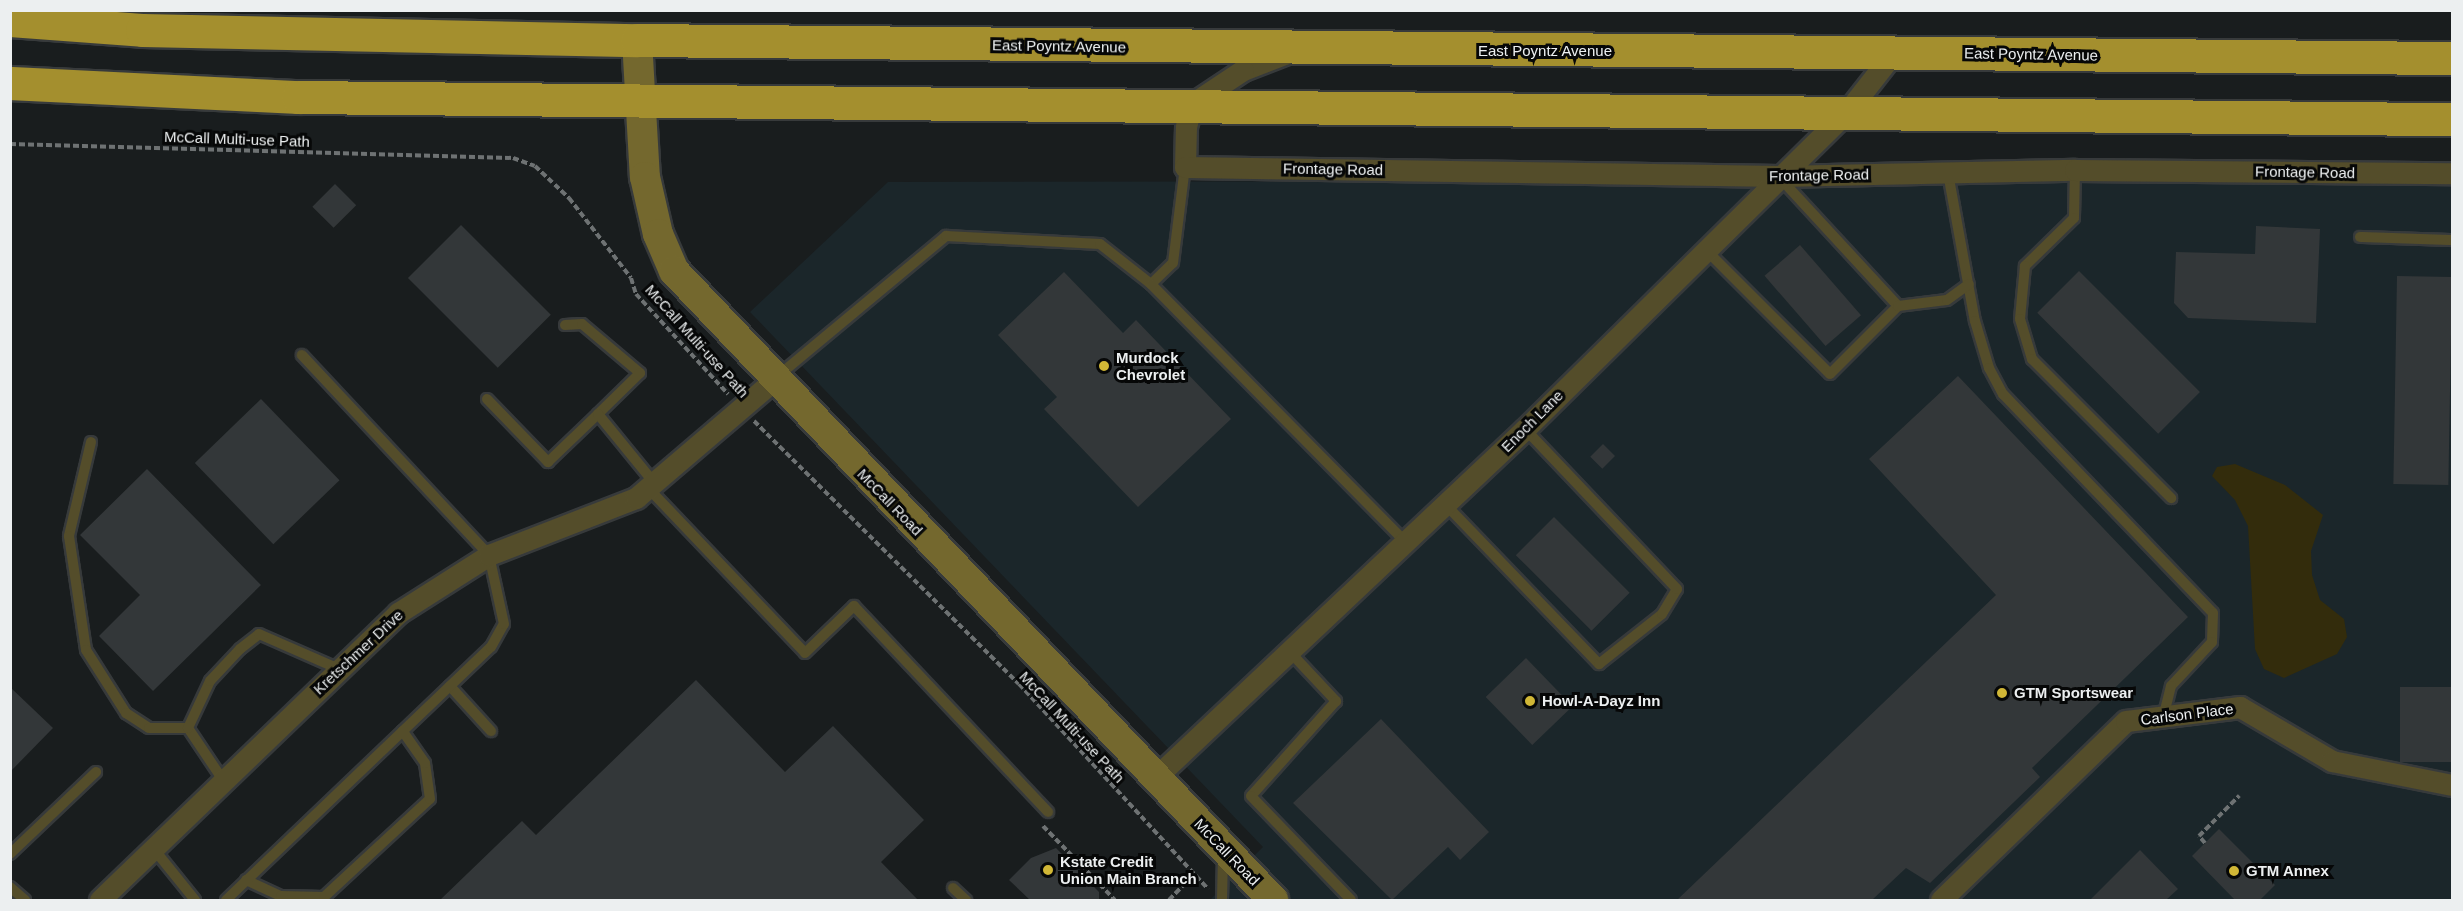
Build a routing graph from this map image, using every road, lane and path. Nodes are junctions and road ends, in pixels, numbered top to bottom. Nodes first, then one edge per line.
1 (10, 20) edge
2 (637, 40) junction
3 (1296, 50) junction
4 (1894, 52) junction
5 (2452, 58) edge
6 (10, 83) edge
7 (643, 99) junction
8 (1192, 104) junction
9 (1847, 112) junction
10 (2452, 119) edge
11 (10, 144) edge
12 (1185, 167) junction
13 (2075, 170) junction
14 (1948, 172) junction
15 (2452, 173) edge
16 (1779, 176) junction
17 (2360, 237) dead end
18 (2452, 240) edge
19 (1704, 248) junction
20 (1151, 284) junction
21 (1969, 284) junction
22 (1898, 306) junction
23 (566, 325) dead end
24 (302, 355) dead end
25 (773, 381) junction
26 (487, 399) dead end
27 (743, 409) junction
28 (598, 414) junction
29 (1525, 429) junction
30 (91, 442) dead end
31 (652, 486) junction
32 (2170, 498) dead end
33 (1446, 505) junction
34 (1406, 542) junction
35 (489, 555) junction
36 (1288, 651) junction
37 (339, 669) junction
38 (450, 686) junction
39 (2163, 717) junction
40 (188, 728) junction
41 (403, 731) junction
42 (491, 731) dead end
43 (96, 772) dead end
44 (1156, 777) junction
45 (223, 780) junction
46 (2451, 784) edge
47 (2240, 796) dead end
48 (1048, 812) dead end
49 (1038, 821) dead end
50 (2205, 843) dead end
51 (153, 848) junction
52 (1223, 848) junction
53 (10, 854) edge
54 (1194, 874) junction
55 (246, 880) junction
56 (10, 887) edge
57 (953, 888) dead end
58 (1212, 894) dead end
59 (25, 900) edge
60 (100, 900) edge
61 (195, 900) edge
62 (226, 900) edge
63 (966, 900) edge
64 (1115, 900) edge
65 (1169, 900) edge
66 (1222, 900) edge
67 (1273, 900) edge
68 (1351, 900) edge
69 (1941, 900) edge

1 - 2 highway, East Poyntz Avenue
2 - 3 highway, East Poyntz Avenue
2 - 7 main road, McCall Road
3 - 4 highway, East Poyntz Avenue
3 - 8 street
4 - 5 highway, East Poyntz Avenue
4 - 9 street, Enoch Lane
6 - 7 highway
7 - 8 highway
7 - 25 main road, McCall Road
8 - 9 highway
8 - 12 street
9 - 10 highway
9 - 16 street, Enoch Lane
11 - 27 path, McCall Multi-use Path
12 - 16 street, Frontage Road
12 - 20 lane
13 - 14 street, Frontage Road
13 - 15 street, Frontage Road
13 - 32 lane
14 - 16 street, Frontage Road
14 - 21 lane
16 - 19 street, Enoch Lane
16 - 22 lane
17 - 18 lane
19 - 22 lane
19 - 29 street, Enoch Lane
20 - 25 lane
20 - 34 lane
21 - 22 lane
21 - 39 lane
23 - 28 lane
24 - 35 lane
25 - 27 street, Kretschmer Drive
25 - 44 main road, McCall Road
26 - 28 lane
27 - 31 street, Kretschmer Drive
27 - 54 path, McCall Multi-use Path
28 - 31 lane
29 - 33 street, Enoch Lane
29 - 33 lane
30 - 40 lane
31 - 35 street, Kretschmer Drive
31 - 48 lane
33 - 34 street, Enoch Lane
34 - 36 street, Enoch Lane
35 - 37 street, Kretschmer Drive
35 - 38 lane
36 - 44 street, Enoch Lane
36 - 68 lane
37 - 40 lane
37 - 45 street, Kretschmer Drive
38 - 41 lane
38 - 42 lane
39 - 46 street, Carlson Place
39 - 69 street, Carlson Place
40 - 45 lane
41 - 55 lane
41 - 55 lane
43 - 53 lane
44 - 52 main road, McCall Road
45 - 51 street, Kretschmer Drive
47 - 50 path
49 - 64 path
51 - 60 street, Kretschmer Drive
51 - 61 lane
52 - 66 lane
52 - 67 main road, McCall Road
54 - 58 path, McCall Multi-use Path
54 - 65 path
55 - 62 lane
56 - 59 lane
57 - 63 lane

